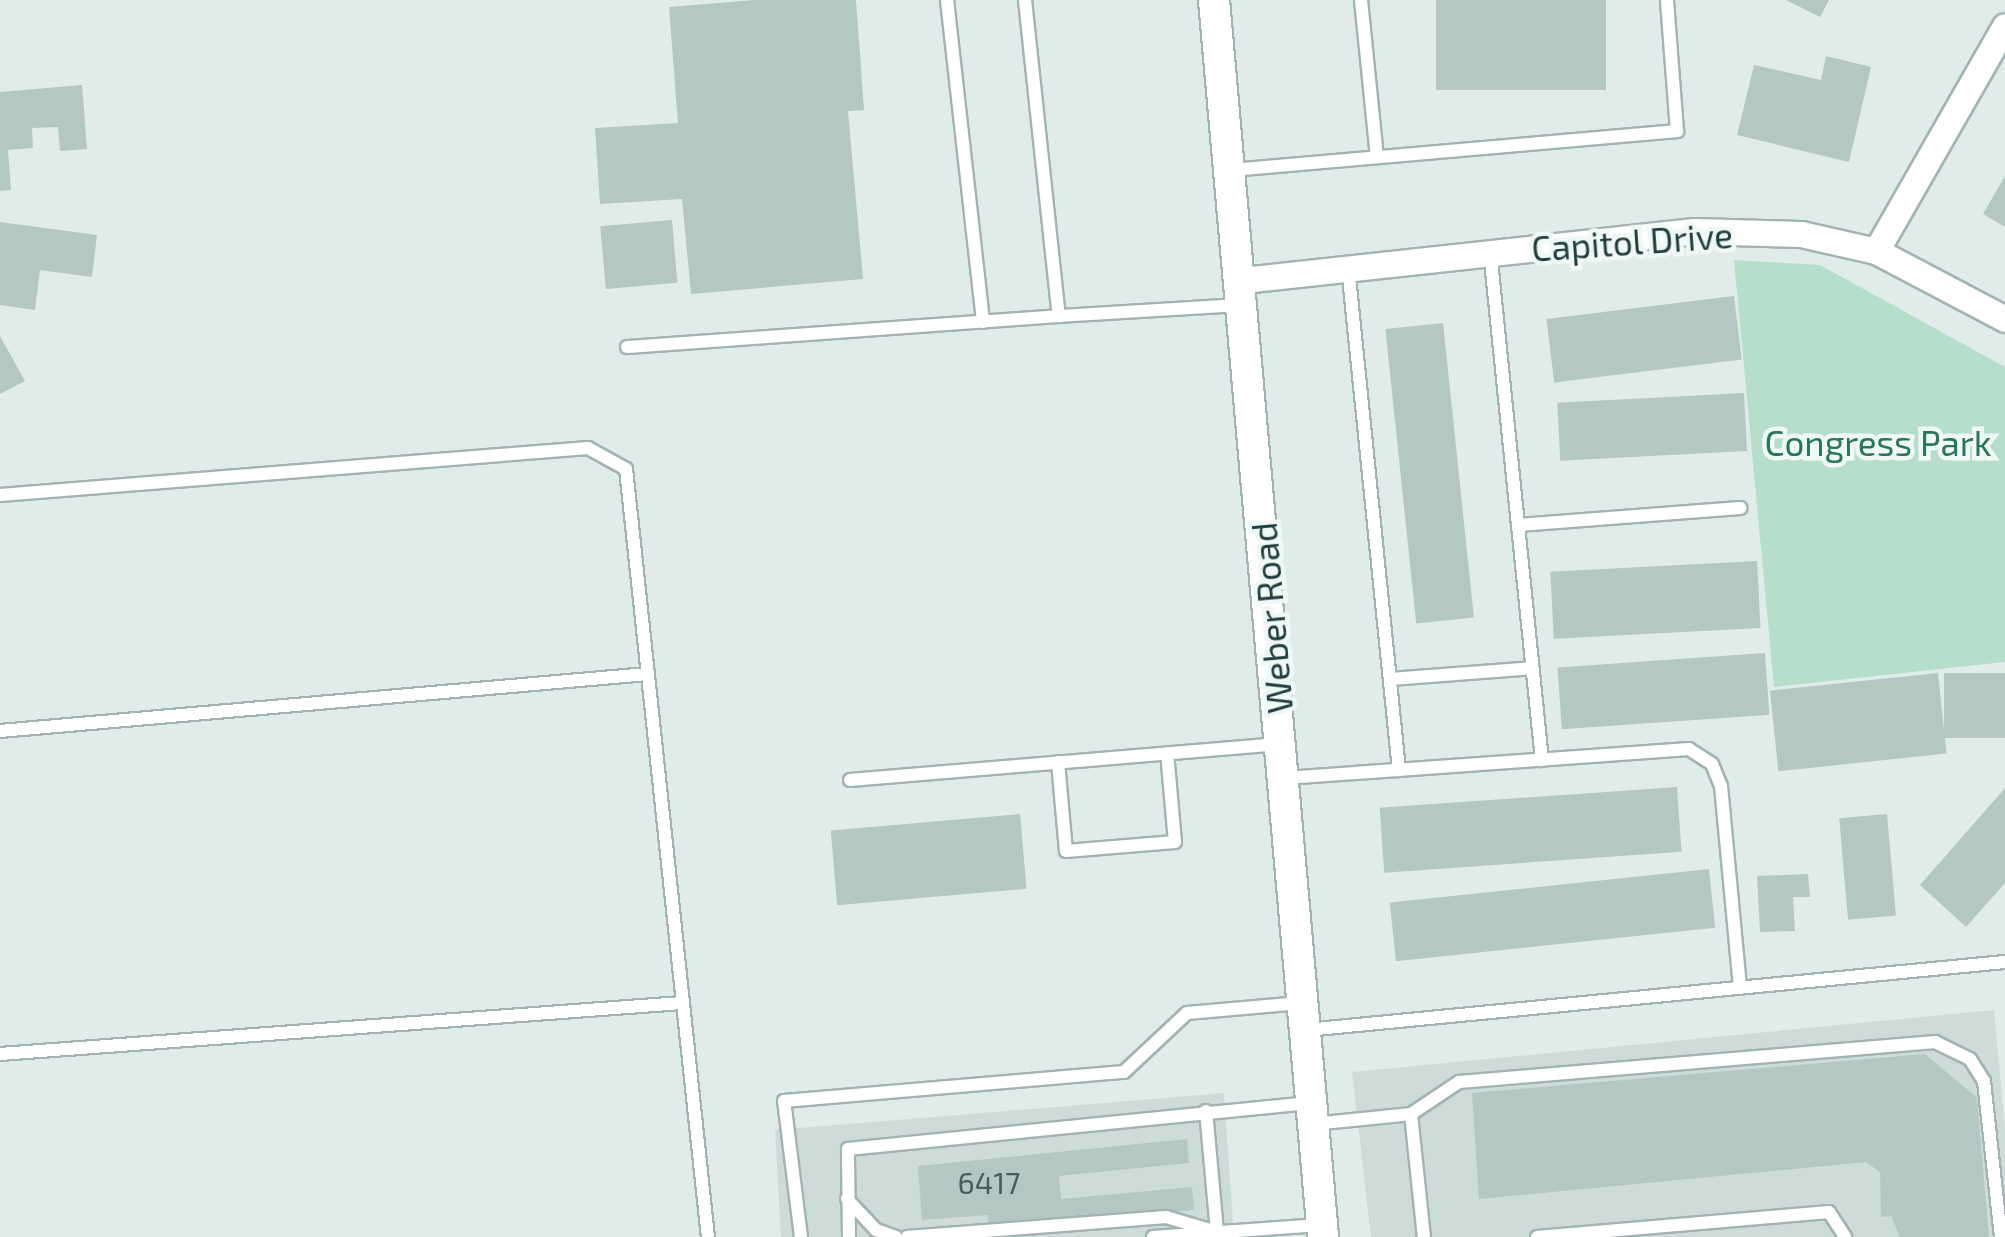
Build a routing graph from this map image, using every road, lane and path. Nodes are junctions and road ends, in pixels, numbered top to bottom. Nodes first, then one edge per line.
1 (946, 0) edge
2 (1025, 0) edge
3 (1214, 0) edge
4 (1361, 0) edge
5 (1668, 0) edge
6 (2005, 26) edge
7 (1377, 158) junction
8 (1232, 170) junction
9 (1490, 251) junction
10 (1876, 251) junction
11 (1348, 267) junction
12 (1244, 292) junction
13 (1059, 316) junction
14 (2005, 319) edge
15 (983, 322) junction
16 (627, 347) dead end
17 (0, 495) edge
18 (1740, 508) dead end
19 (1518, 526) junction
20 (1532, 668) junction
21 (648, 674) junction
22 (1390, 679) junction
23 (0, 731) edge
24 (1282, 744) junction
25 (1167, 754) junction
26 (1542, 760) junction
27 (1058, 762) junction
28 (1399, 770) junction
29 (1284, 778) junction
30 (850, 780) dead end
31 (2005, 962) edge
32 (1740, 988) junction
33 (681, 1003) junction
34 (1304, 1016) junction
35 (0, 1054) edge
36 (1206, 1111) junction
37 (1312, 1113) junction
38 (1412, 1114) junction
39 (847, 1199) junction
40 (1322, 1231) edge
41 (1216, 1232) junction
42 (708, 1237) edge
43 (801, 1237) edge
44 (850, 1237) edge
45 (896, 1237) edge
46 (907, 1237) edge
47 (1153, 1237) edge
48 (1424, 1237) edge
49 (1537, 1237) edge
50 (1844, 1237) edge
51 (2001, 1237) edge

1 - 15 lane
2 - 13 lane
3 - 8 main road, Weber Road
4 - 7 lane
5 - 7 lane
6 - 10 street
7 - 8 lane
8 - 12 main road, Weber Road
9 - 10 street, Capitol Drive
9 - 11 street, Capitol Drive
9 - 19 lane
10 - 14 street, Capitol Drive
11 - 12 street, Capitol Drive
11 - 22 lane
12 - 13 lane
12 - 24 main road, Weber Road
13 - 15 lane
15 - 16 lane
17 - 21 lane
18 - 19 lane
19 - 20 lane
20 - 22 lane
20 - 26 lane
21 - 23 lane
21 - 33 lane
22 - 28 lane
24 - 25 lane
24 - 29 main road, Weber Road
25 - 27 lane
25 - 27 lane
26 - 28 lane
26 - 32 lane
27 - 30 lane
28 - 29 lane
29 - 34 main road, Weber Road
31 - 32 lane
32 - 34 lane
33 - 35 lane
33 - 42 lane
34 - 37 main road, Weber Road
34 - 43 lane
36 - 37 lane
36 - 39 lane
36 - 41 lane
37 - 38 lane
37 - 40 main road, Weber Road
38 - 48 lane
38 - 51 lane
39 - 44 lane
39 - 45 lane
40 - 41 lane
41 - 46 lane
41 - 47 lane
49 - 50 lane

